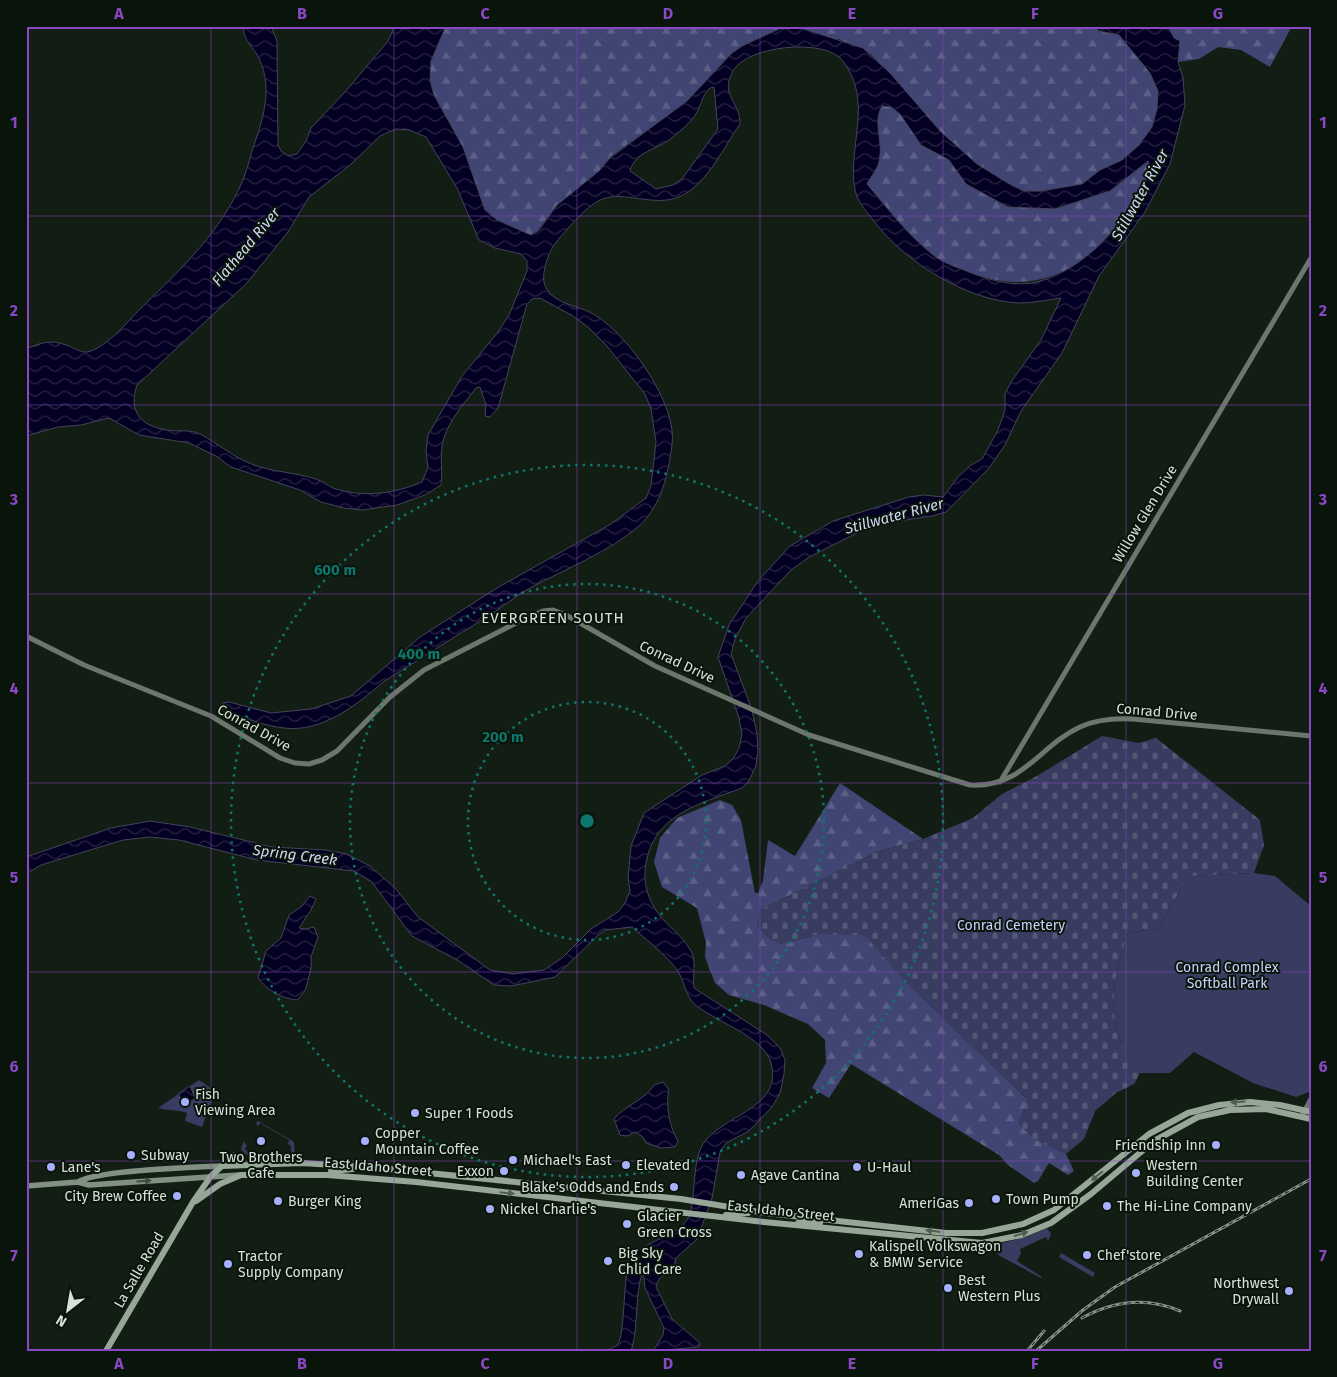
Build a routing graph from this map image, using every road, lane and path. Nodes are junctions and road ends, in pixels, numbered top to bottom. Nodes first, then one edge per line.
1 (1311, 258) edge
2 (26, 636) edge
3 (1311, 736) edge
4 (1000, 782) junction
5 (1311, 1099) edge
6 (1311, 1112) edge
7 (1302, 1113) junction
8 (1311, 1119) edge
9 (233, 1155) dead end
10 (222, 1166) junction
11 (240, 1166) junction
12 (362, 1167) junction
13 (299, 1170) dead end
14 (246, 1175) junction
15 (211, 1176) junction
16 (78, 1182) junction
17 (26, 1186) edge
18 (193, 1202) junction
19 (766, 1213) junction
20 (718, 1216) junction
21 (856, 1222) junction
22 (792, 1225) junction
23 (106, 1351) edge

1 - 4 main road, Willow Glen Drive
2 - 4 main road, Conrad Drive
3 - 4 main road, Conrad Drive
5 - 7 main road
6 - 7 highway, East Idaho Street
7 - 8 highway, East Idaho Street
7 -> 21 highway, East Idaho Street
22 -> 7 highway, East Idaho Street
9 - 11 highway
10 - 11 highway, East Idaho Street
10 - 15 highway, La Salle Road
10 - 16 main road
11 - 12 highway, East Idaho Street
12 - 13 highway
12 - 19 highway, East Idaho Street
14 - 15 main road, East Idaho Street
14 - 18 highway
14 -> 20 highway, East Idaho Street
16 -> 15 main road, East Idaho Street
15 - 18 highway, La Salle Road
16 - 17 main road
18 - 23 highway, La Salle Road
19 - 20 highway
19 - 21 highway, East Idaho Street
20 - 22 highway, East Idaho Street
21 - 22 highway

